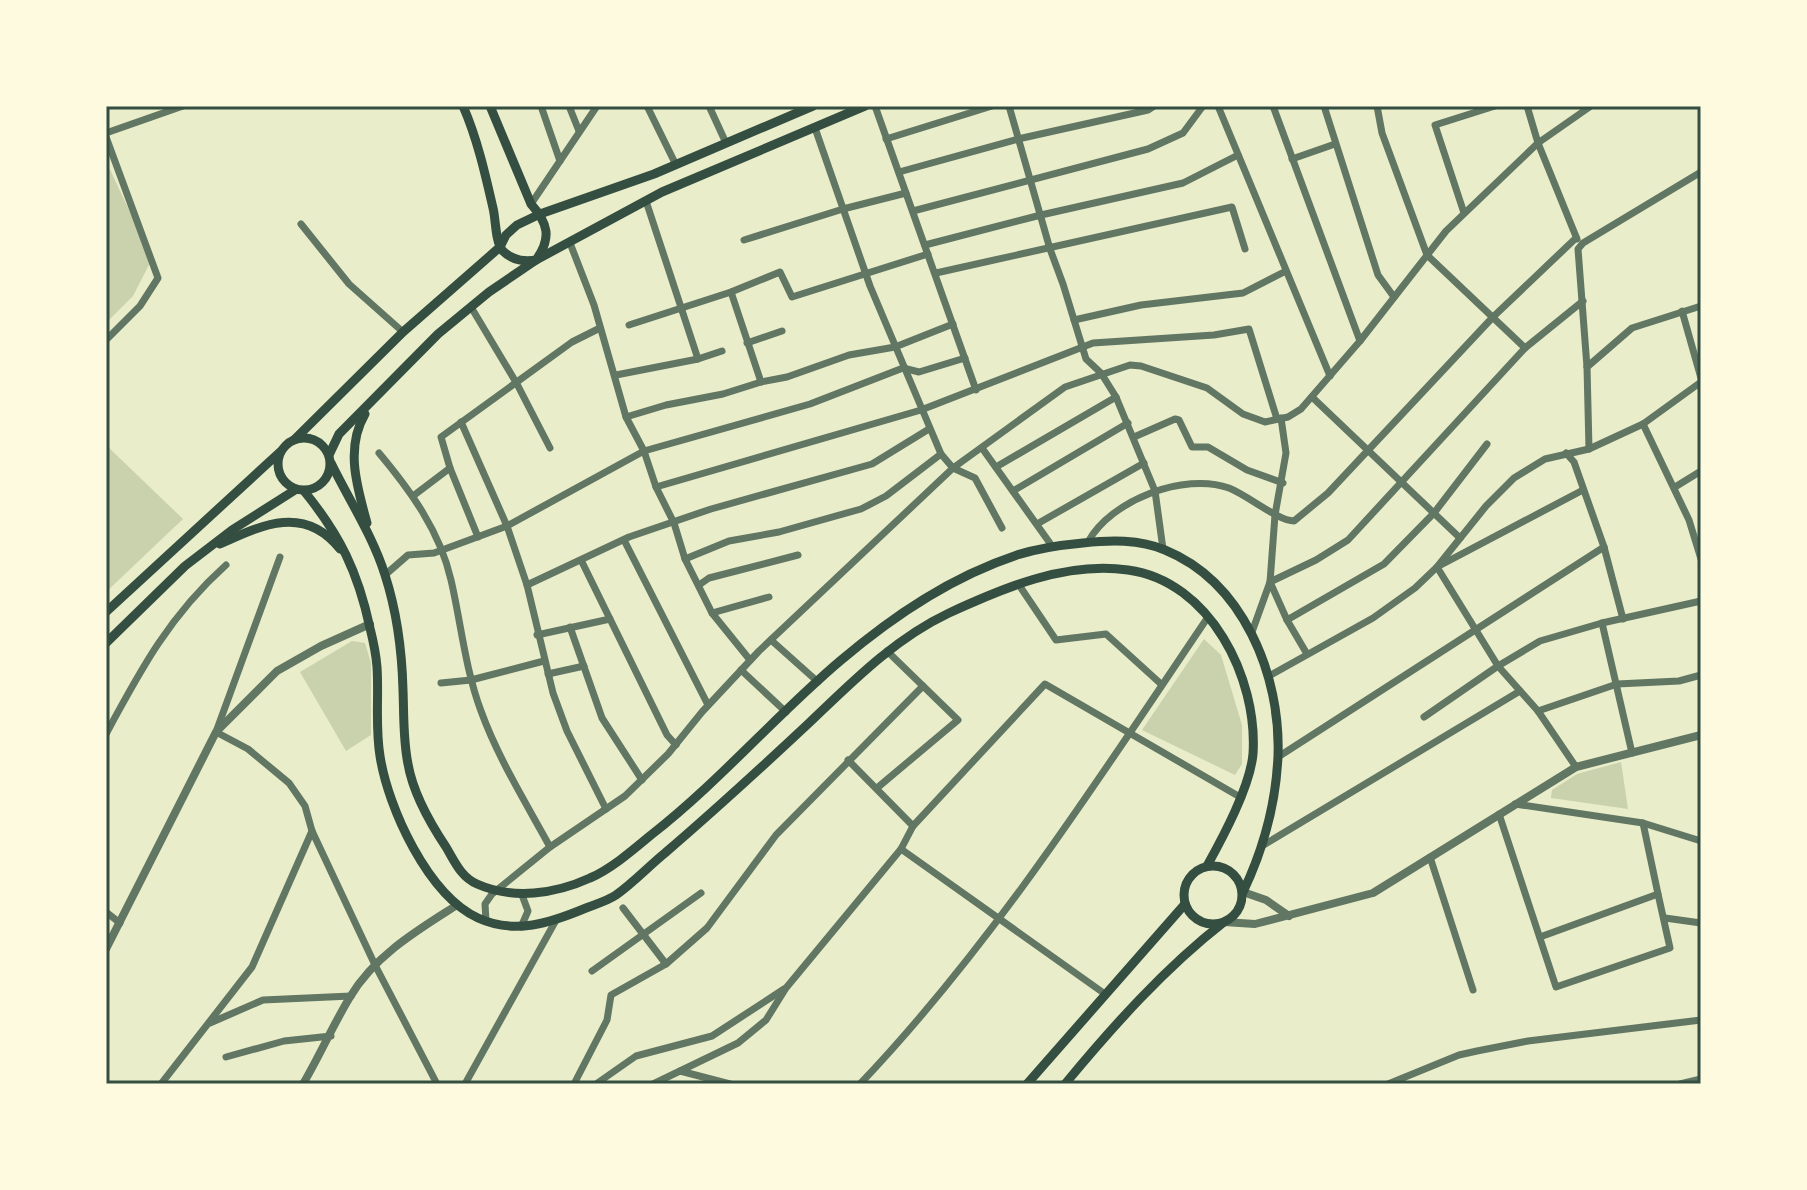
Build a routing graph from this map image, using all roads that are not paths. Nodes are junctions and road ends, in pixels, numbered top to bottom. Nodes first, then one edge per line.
1 (183, 106) edge
2 (463, 106) edge
3 (490, 106) edge
4 (541, 106) edge
5 (569, 106) edge
6 (597, 106) edge
7 (647, 106) edge
8 (709, 106) edge
9 (813, 106) edge
10 (865, 106) edge
11 (875, 106) edge
12 (992, 106) edge
13 (1009, 106) edge
14 (1154, 106) edge
15 (1203, 106) edge
16 (1218, 106) edge
17 (1273, 106) edge
18 (1324, 106) edge
19 (1377, 106) edge
20 (1495, 106) edge
21 (1527, 106) edge
22 (1591, 106) edge
23 (794, 110) edge
24 (815, 128) junction
25 (579, 131) junction
26 (106, 135) edge
27 (886, 139) junction
28 (1018, 139) junction
29 (726, 143) junction
30 (1538, 143) junction
31 (1335, 144) junction
32 (1238, 155) junction
33 (1292, 159) junction
34 (560, 161) junction
35 (676, 165) junction
36 (899, 172) junction
37 (1701, 172) edge
38 (1031, 181) junction
39 (906, 193) junction
40 (646, 201) junction
41 (531, 204) junction
42 (843, 209) junction
43 (913, 211) junction
44 (1464, 213) junction
45 (540, 214) junction
46 (1041, 215) junction
47 (301, 224) dead end
48 (1576, 238) junction
49 (744, 240) dead end
50 (570, 243) junction
51 (925, 245) junction
52 (500, 247) junction
53 (1050, 249) junction
54 (1245, 249) dead end
55 (1578, 249) junction
56 (928, 254) junction
57 (1427, 255) junction
58 (536, 260) junction
59 (1286, 271) junction
60 (866, 273) junction
61 (936, 273) junction
62 (731, 292) junction
63 (1394, 297) junction
64 (1583, 301) junction
65 (1701, 306) edge
66 (471, 307) junction
67 (681, 307) junction
68 (1682, 311) junction
69 (1493, 317) junction
70 (1074, 320) junction
71 (953, 324) junction
72 (629, 325) dead end
73 (600, 328) junction
74 (782, 331) dead end
75 (403, 332) junction
76 (106, 340) edge
77 (1360, 341) junction
78 (747, 343) junction
79 (895, 347) junction
80 (1082, 348) junction
81 (1525, 348) junction
82 (722, 351) dead end
83 (965, 358) junction
84 (698, 359) junction
85 (1587, 367) junction
86 (903, 368) junction
87 (1101, 373) junction
88 (616, 375) junction
89 (1330, 376) junction
90 (1701, 380) edge
91 (761, 382) junction
92 (517, 384) junction
93 (976, 390) junction
94 (1116, 397) junction
95 (1312, 397) junction
96 (373, 399) junction
97 (921, 410) junction
98 (626, 417) junction
99 (1279, 419) junction
100 (461, 422) junction
101 (1128, 423) junction
102 (1643, 424) junction
103 (929, 429) junction
104 (1134, 437) junction
105 (294, 440) junction
106 (1487, 444) dead end
107 (550, 448) dead end
108 (982, 448) junction
109 (1589, 449) junction
110 (1368, 450) junction
111 (644, 451) junction
112 (280, 452) junction
113 (379, 453) dead end
114 (1566, 453) junction
115 (941, 454) junction
116 (330, 459) junction
117 (1144, 463) junction
118 (996, 467) junction
119 (450, 468) junction
120 (953, 468) junction
121 (1701, 471) edge
122 (1283, 483) junction
123 (1402, 483) junction
124 (656, 487) junction
125 (1675, 487) junction
126 (299, 490) junction
127 (1583, 490) junction
128 (1013, 491) junction
129 (1155, 491) junction
130 (413, 496) junction
131 (1434, 513) junction
132 (1275, 515) junction
133 (674, 523) junction
134 (1037, 524) junction
135 (507, 526) junction
136 (1002, 528) dead end
137 (478, 537) junction
138 (1460, 538) junction
139 (624, 540) junction
140 (1088, 542) junction
141 (373, 546) junction
142 (1052, 546) junction
143 (1604, 547) junction
144 (1163, 549) junction
145 (441, 550) junction
146 (203, 552) junction
147 (798, 555) dead end
148 (280, 557) dead end
149 (685, 559) junction
150 (1701, 559) edge
151 (349, 560) junction
152 (582, 562) junction
153 (226, 565) dead end
154 (1437, 567) junction
155 (385, 575) junction
156 (1270, 582) junction
157 (527, 585) junction
158 (699, 585) junction
159 (1019, 585) junction
160 (769, 597) dead end
161 (1701, 601) edge
162 (106, 612) edge
163 (712, 613) junction
164 (1208, 617) junction
165 (610, 619) junction
166 (1623, 619) junction
167 (1287, 620) junction
168 (1602, 623) junction
169 (370, 624) junction
170 (570, 627) junction
171 (1475, 630) junction
172 (1252, 632) junction
173 (537, 635) junction
174 (771, 640) junction
175 (106, 643) edge
176 (887, 651) junction
177 (1307, 654) junction
178 (750, 660) junction
179 (544, 661) junction
180 (584, 666) junction
181 (1498, 666) junction
182 (741, 670) junction
183 (548, 674) junction
184 (1701, 675) edge
185 (1269, 676) junction
186 (471, 680) junction
187 (818, 682) junction
188 (441, 683) dead end
189 (1161, 684) junction
190 (1617, 684) junction
191 (923, 686) junction
192 (1520, 691) junction
193 (708, 705) junction
194 (1538, 711) junction
195 (786, 712) junction
196 (1424, 717) dead end
197 (216, 732) junction
198 (1128, 733) junction
199 (106, 734) edge
200 (1701, 735) edge
201 (676, 745) junction
202 (1632, 753) junction
203 (1278, 757) junction
204 (848, 760) junction
205 (1576, 767) junction
206 (642, 780) junction
207 (877, 788) junction
208 (1240, 797) junction
209 (1514, 804) junction
210 (606, 809) junction
211 (1499, 814) junction
212 (1643, 823) junction
213 (913, 826) junction
214 (312, 831) junction
215 (1701, 841) edge
216 (1262, 846) junction
217 (550, 847) junction
218 (901, 849) junction
219 (1430, 857) junction
220 (1207, 866) junction
221 (497, 890) junction
222 (1243, 892) junction
223 (701, 893) dead end
224 (1658, 894) junction
225 (522, 895) junction
226 (1185, 904) junction
227 (457, 905) junction
228 (623, 908) dead end
229 (106, 912) edge
230 (1289, 916) junction
231 (1000, 918) junction
232 (1665, 918) junction
233 (486, 921) junction
234 (555, 922) junction
235 (1224, 922) junction
236 (120, 923) junction
237 (1701, 923) edge
238 (521, 927) junction
239 (643, 934) junction
240 (1540, 937) junction
241 (106, 949) edge
242 (666, 964) junction
243 (375, 965) junction
244 (592, 971) dead end
245 (786, 988) junction
246 (1473, 990) dead end
247 (1105, 994) junction
248 (351, 996) junction
249 (1701, 1020) edge
250 (208, 1024) junction
251 (331, 1036) junction
252 (226, 1057) dead end
253 (680, 1071) junction
254 (1701, 1079) edge
255 (161, 1084) edge
256 (303, 1084) edge
257 (437, 1084) edge
258 (465, 1084) edge
259 (574, 1084) edge
260 (596, 1084) edge
261 (653, 1084) edge
262 (730, 1084) edge
263 (860, 1084) edge
264 (1027, 1084) edge
265 (1065, 1084) edge
266 (1388, 1084) edge
267 (1680, 1084) edge

1 - 26 street
2 - 52 main road
3 - 41 main road
4 - 34 street
5 - 25 street
6 - 25 street
7 - 35 street
8 - 29 street
9 - 23 main road
10 - 24 main road
11 - 27 street
12 - 27 street
13 - 28 street
14 - 28 street
15 - 38 street
16 - 32 street
17 - 33 street
18 - 31 street
19 - 57 street
20 - 44 street
21 - 30 street
22 - 30 street
23 - 29 main road
24 - 40 main road
24 - 42 street
25 - 34 street
26 - 76 street
27 - 36 street
28 - 36 street
28 - 38 street
29 - 35 main road
30 - 44 street
30 - 48 street
31 - 33 street
31 - 63 street
32 - 46 street
32 - 59 street
33 - 77 street
34 - 41 street
35 - 45 main road
36 - 39 street
37 - 55 street
38 - 43 street
38 - 46 street
39 - 42 street
39 - 43 street
40 - 50 main road
40 - 67 street
41 - 45 main road
42 - 49 street
42 - 60 street
43 - 51 street
44 - 57 street
45 - 52 main road
45 - 58 main road
46 - 51 street
46 - 53 street
47 - 75 street
48 - 55 street
48 - 69 street
50 - 58 main road
50 - 73 street
51 - 56 street
52 - 58 main road
52 - 75 main road
53 - 54 street
53 - 61 street
53 - 70 street
55 - 64 street
56 - 60 street
56 - 61 street
57 - 63 street
57 - 69 street
58 - 66 main road
59 - 70 street
59 - 89 street
60 - 62 street
60 - 79 street
61 - 71 street
62 - 67 street
62 - 78 street
63 - 77 street
64 - 81 street
64 - 85 street
65 - 68 street
66 - 92 street
66 - 96 main road
67 - 72 street
67 - 84 street
68 - 85 street
68 - 90 street
69 - 81 street
69 - 110 street
70 - 80 street
71 - 79 street
71 - 83 street
73 - 88 street
73 - 92 street
74 - 78 street
75 - 105 main road
77 - 89 street
78 - 91 street
79 - 86 street
79 - 91 street
80 - 87 street
80 - 93 street
80 - 99 street
81 - 123 street
82 - 84 street
83 - 86 street
83 - 93 street
84 - 88 street
85 - 109 street
86 - 97 street
86 - 111 street
87 - 94 street
87 - 99 street
87 - 108 street
88 - 98 street
89 - 95 street
90 - 102 street
91 - 98 street
92 - 100 street
92 - 107 street
93 - 97 street
94 - 101 street
94 - 118 street
95 - 99 street
95 - 110 street
96 - 116 main road
96 - 141 main road
97 - 103 street
97 - 124 street
98 - 111 street
99 - 122 street
100 - 119 street
100 - 135 street
101 - 104 street
101 - 128 street
102 - 109 street
102 - 125 street
103 - 115 street
103 - 133 street
104 - 117 street
104 - 122 street
105 - 112 main road
105 - 116 main road
106 - 131 street
108 - 118 street
108 - 120 street
109 - 114 street
110 - 123 street
110 - 132 street
111 - 124 street
111 - 135 street
112 - 126 main road
112 - 162 main road
113 - 130 street
114 - 127 street
114 - 138 street
115 - 120 street
115 - 149 street
116 - 126 main road
116 - 141 main road
117 - 129 street
117 - 134 street
118 - 128 street
119 - 130 street
119 - 137 street
120 - 136 street
120 - 174 street
121 - 125 street
122 - 132 street
123 - 131 street
123 - 156 street
124 - 133 street
125 - 150 street
126 - 146 main road
126 - 151 main road
127 - 143 street
127 - 154 street
128 - 134 street
129 - 132 street
129 - 140 street
129 - 144 street
130 - 145 street
131 - 138 street
131 - 167 street
132 - 156 street
133 - 139 street
133 - 149 street
134 - 142 street
135 - 137 street
135 - 157 street
137 - 145 street
138 - 154 street
139 - 152 street
139 - 193 street
140 - 142 main road
140 - 144 main road
141 - 155 main road
142 - 187 main road
143 - 166 street
143 - 171 street
144 - 172 main road
145 - 155 street
145 - 186 street
146 - 151 main road
146 - 175 main road
147 - 158 street
148 - 197 street
149 - 158 street
151 - 169 main road
152 - 157 street
152 - 165 street
153 - 199 street
154 - 171 street
154 - 177 street
155 - 221 main road
156 - 167 street
156 - 172 street
157 - 173 street
158 - 163 street
159 - 164 main road
159 - 176 main road
159 - 189 street
160 - 163 street
161 - 166 street
163 - 178 street
164 - 189 street
164 - 208 main road
165 - 170 street
165 - 201 street
166 - 168 street
167 - 177 street
168 - 181 street
168 - 190 street
169 - 197 street
169 - 227 main road
170 - 173 street
170 - 180 street
171 - 181 street
171 - 203 street
172 - 185 main road
173 - 179 street
174 - 178 street
174 - 187 street
176 - 191 street
176 - 234 main road
177 - 185 street
178 - 182 street
179 - 183 street
179 - 186 street
180 - 183 street
180 - 206 street
181 - 192 street
181 - 196 street
182 - 193 street
182 - 195 street
183 - 210 street
184 - 190 street
185 - 203 main road
186 - 188 street
186 - 217 street
187 - 195 main road
189 - 198 street
190 - 194 street
190 - 202 street
191 - 204 street
191 - 207 street
192 - 194 street
192 - 216 street
193 - 201 street
194 - 205 street
195 - 225 main road
197 - 214 street
197 - 236 street
198 - 208 street
198 - 213 street
198 - 231 street
200 - 202 street
201 - 206 street
202 - 205 street
203 - 216 main road
204 - 207 street
204 - 242 street
205 - 209 street
206 - 210 street
207 - 213 street
208 - 220 main road
209 - 211 street
209 - 212 street
210 - 217 street
211 - 219 street
211 - 240 street
212 - 215 street
212 - 224 street
213 - 218 street
214 - 243 street
214 - 250 street
216 - 222 main road
217 - 221 street
218 - 231 street
218 - 245 street
219 - 230 street
219 - 246 street
220 - 222 main road
220 - 226 main road
221 - 225 main road
221 - 233 street
222 - 230 street
222 - 235 main road
223 - 239 street
224 - 232 street
224 - 240 street
225 - 238 street
226 - 235 main road
226 - 247 main road
227 - 233 main road
227 - 243 street
228 - 239 street
229 - 236 street
230 - 235 street
231 - 247 street
231 - 263 street
232 - 237 street
232 - 240 street
233 - 238 main road
234 - 238 main road
234 - 258 street
235 - 265 main road
236 - 241 street
239 - 242 street
239 - 244 street
242 - 259 street
243 - 248 street
243 - 257 street
245 - 253 street
245 - 260 street
247 - 264 main road
248 - 250 street
248 - 251 street
249 - 266 street
250 - 255 street
251 - 252 street
251 - 256 street
253 - 261 street
253 - 262 street
254 - 267 street

